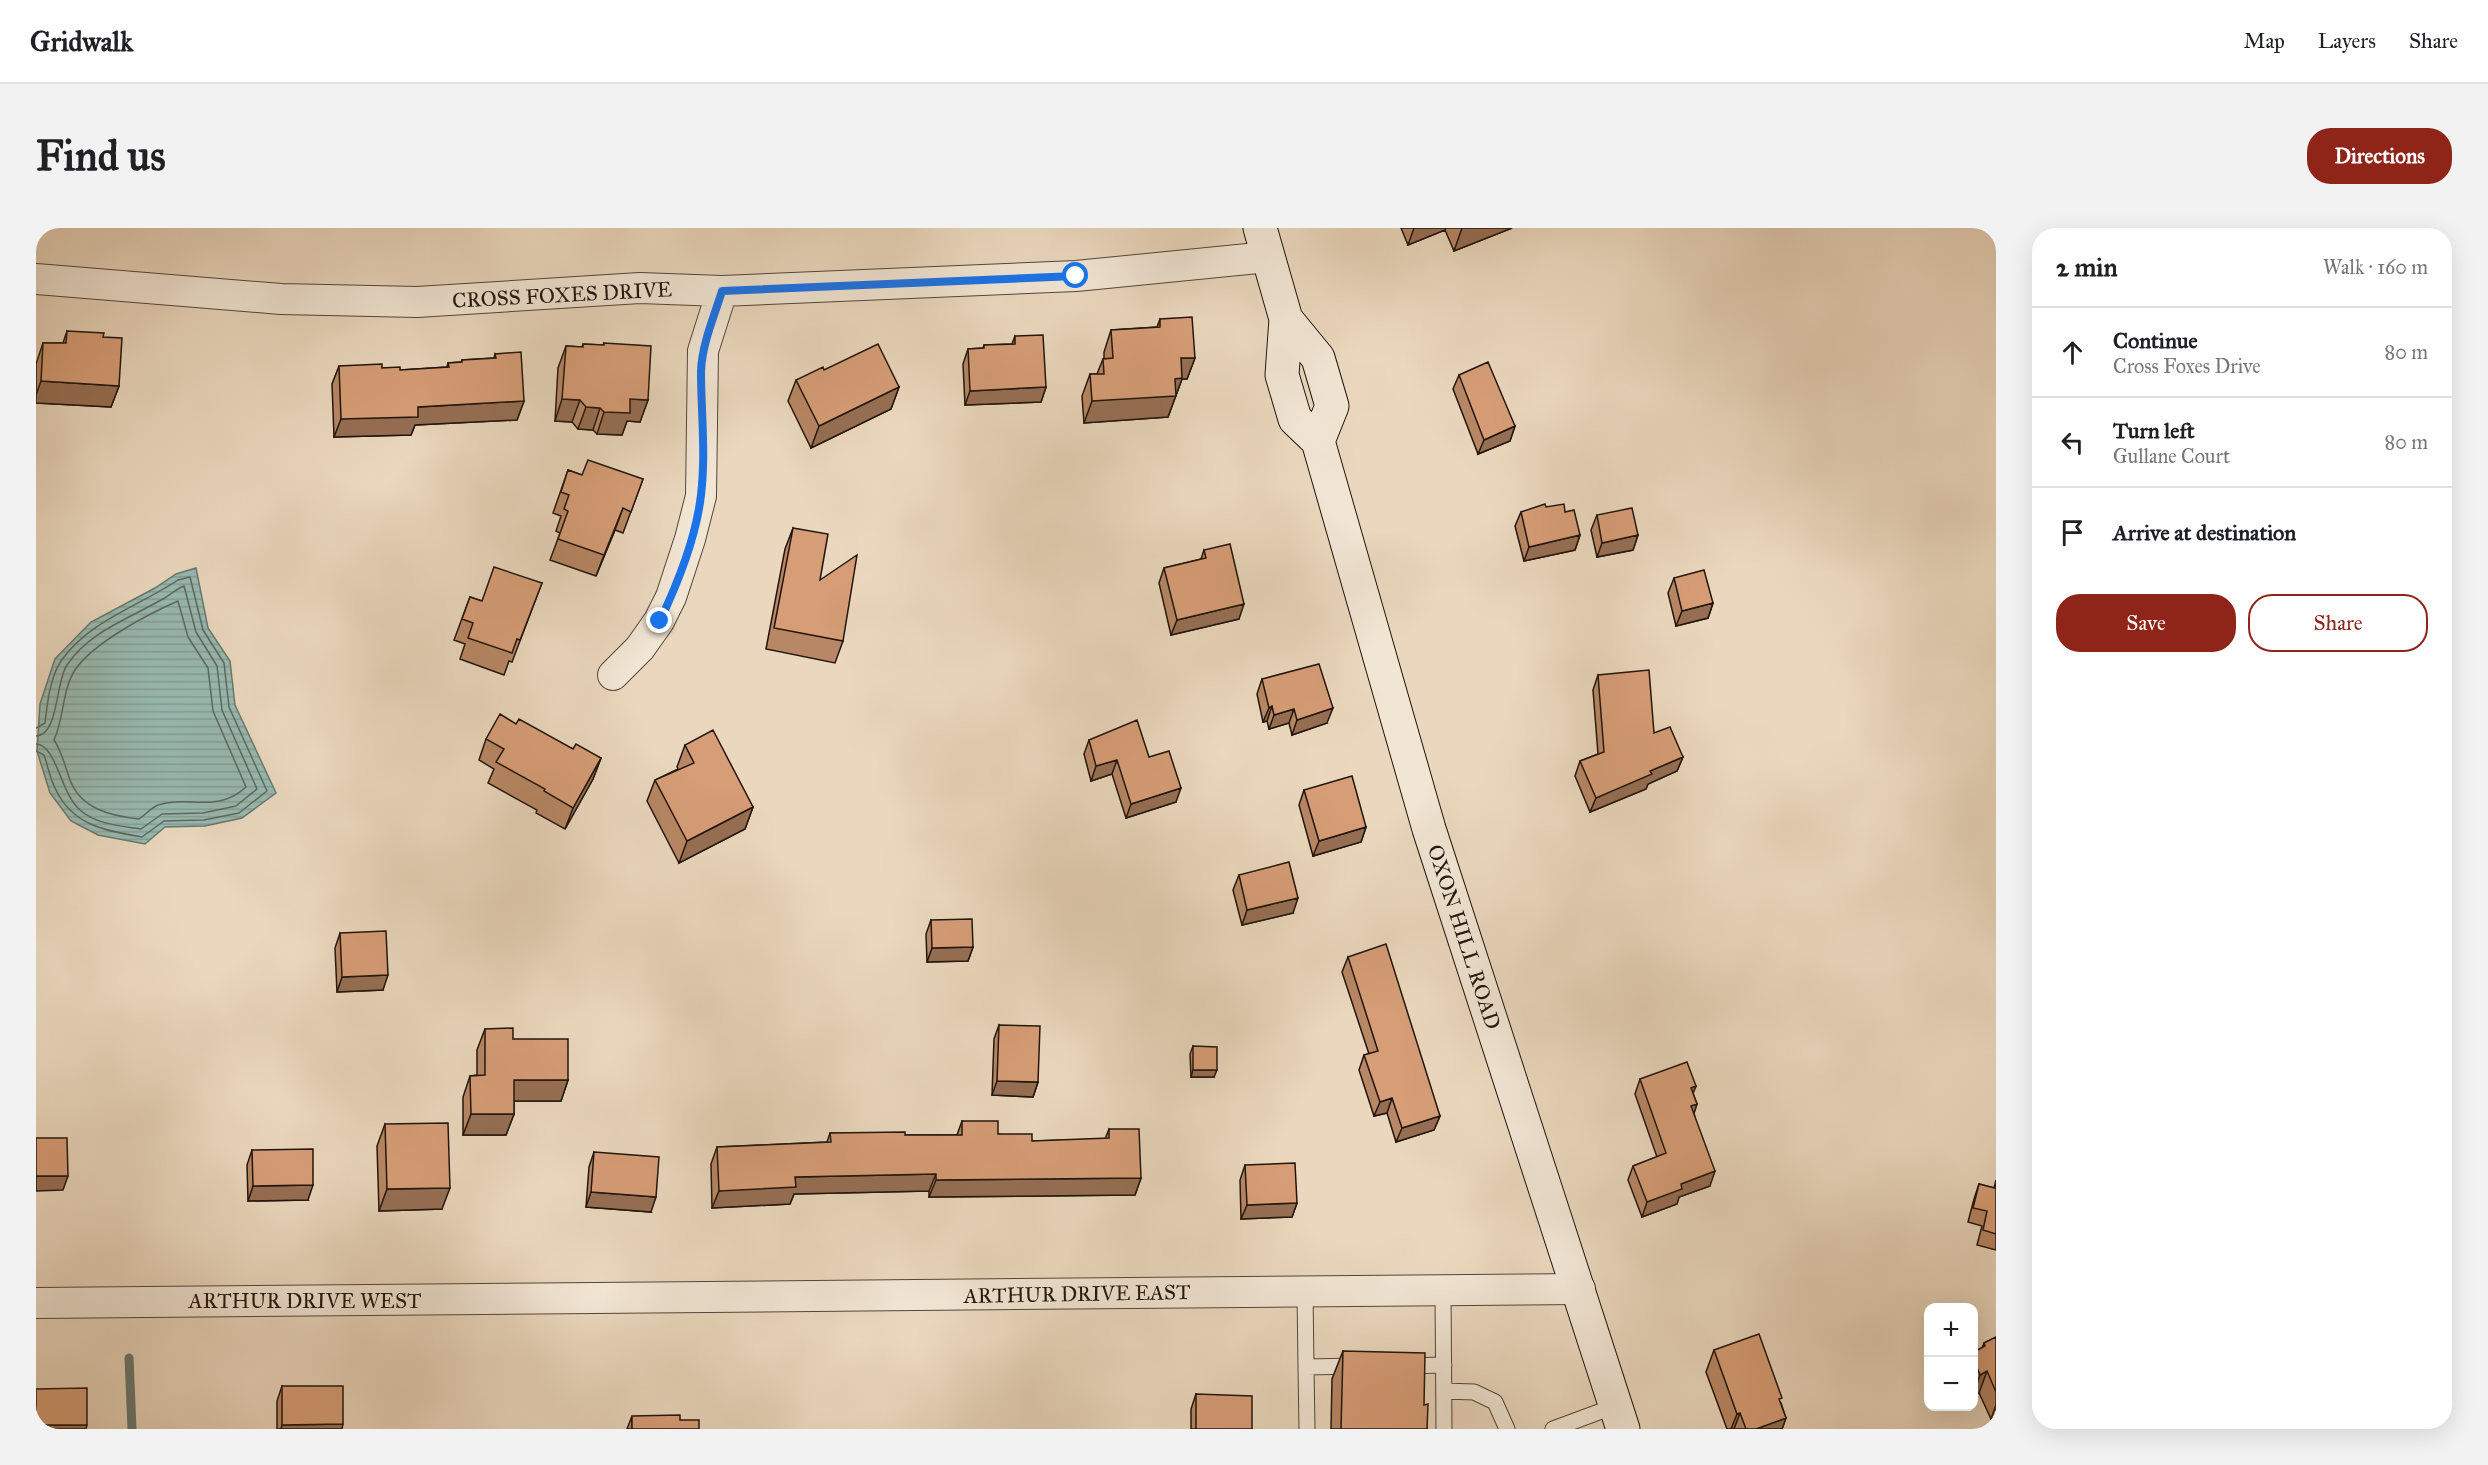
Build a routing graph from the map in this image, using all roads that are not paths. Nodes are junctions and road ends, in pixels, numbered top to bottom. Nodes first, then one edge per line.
1 (1264, 243) edge
2 (36, 279) edge
3 (722, 291) junction
4 (613, 675) dead end
5 (1580, 1289) junction
6 (1443, 1291) junction
7 (1305, 1292) junction
8 (575, 1300) joint
9 (36, 1303) edge
10 (1444, 1365) junction
11 (1306, 1367) junction
12 (1444, 1391) junction
13 (1619, 1418) edge
14 (1307, 1429) edge
15 (1444, 1429) edge
16 (1507, 1429) edge
17 (1553, 1429) edge

1 - 3 street, CROSS FOXES DRIVE
1 - 5 main road, OXON HILL ROAD
2 - 3 street, CROSS FOXES DRIVE
3 - 4 street
5 - 6 street, ARTHUR DRIVE EAST
5 - 13 main road, OXON HILL ROAD
6 - 7 street, ARTHUR DRIVE EAST
6 - 10 lane
7 - 8 street, ARTHUR DRIVE EAST
7 - 11 lane
8 - 9 street, ARTHUR DRIVE WEST
10 - 11 lane
10 - 12 lane
11 - 14 lane
12 - 15 lane
12 - 16 lane
13 - 17 lane

